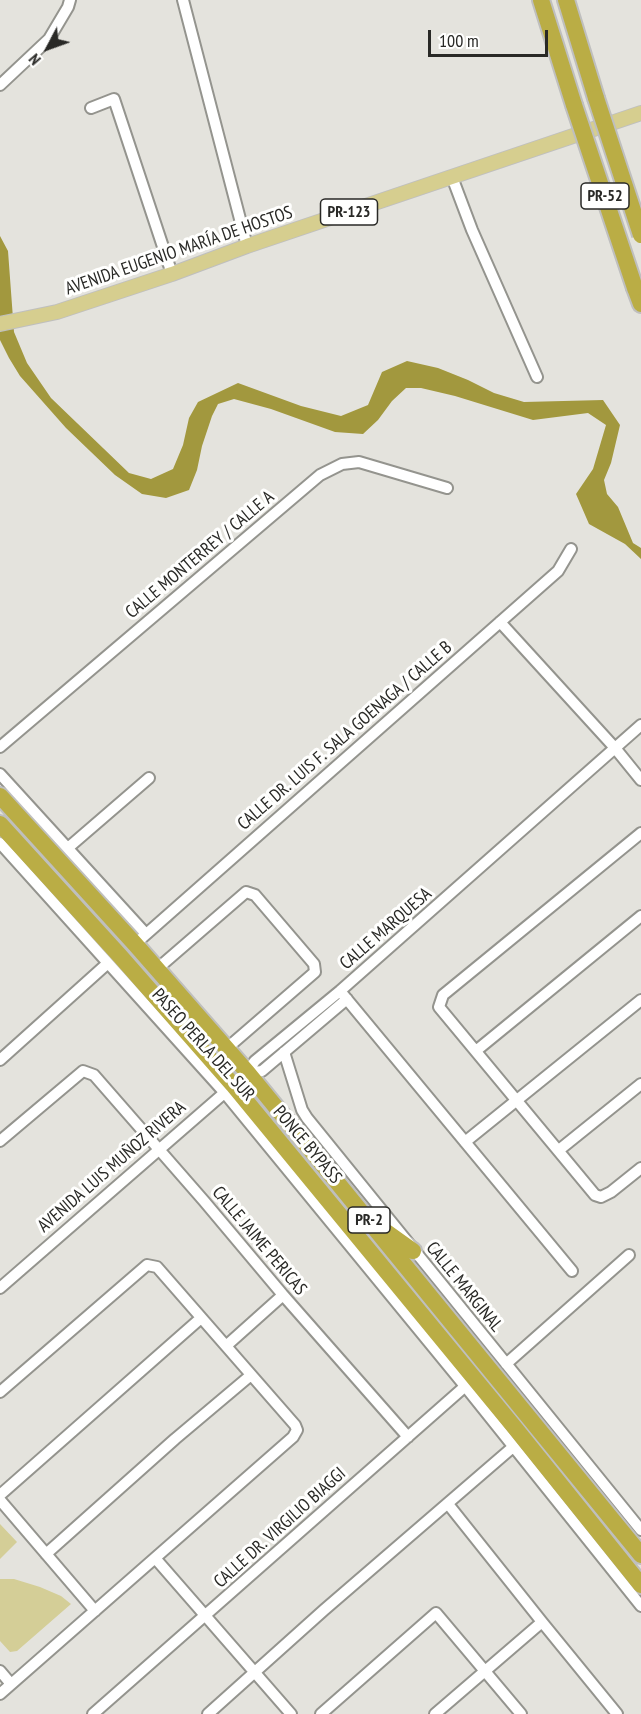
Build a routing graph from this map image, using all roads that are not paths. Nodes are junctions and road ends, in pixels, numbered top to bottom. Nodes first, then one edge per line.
1 (70, 0) edge
2 (183, 0) edge
3 (540, 0) edge
4 (566, 0) edge
5 (0, 85) edge
6 (91, 108) dead end
7 (641, 113) edge
8 (452, 177) junction
9 (641, 235) edge
10 (247, 246) junction
11 (172, 274) junction
12 (641, 304) edge
13 (0, 324) edge
14 (537, 377) dead end
15 (447, 488) dead end
16 (571, 549) dead end
17 (500, 622) junction
18 (641, 725) edge
19 (0, 747) edge
20 (615, 748) junction
21 (0, 774) edge
22 (149, 778) dead end
23 (641, 780) edge
24 (0, 796) edge
25 (0, 824) edge
26 (641, 833) edge
27 (0, 843) edge
28 (69, 847) junction
29 (641, 916) edge
30 (141, 939) junction
31 (108, 963) junction
32 (157, 969) junction
33 (136, 974) junction
34 (343, 995) junction
35 (641, 1000) edge
36 (150, 1010) junction
37 (308, 1017) junction
38 (316, 1026) junction
39 (226, 1049) junction
40 (477, 1050) junction
41 (284, 1052) junction
42 (0, 1060) edge
43 (248, 1073) junction
44 (641, 1084) edge
45 (228, 1089) junction
46 (517, 1101) junction
47 (0, 1141) edge
48 (465, 1142) junction
49 (158, 1148) junction
50 (559, 1150) junction
51 (641, 1168) edge
52 (360, 1209) junction
53 (413, 1251) junction
54 (629, 1255) dead end
55 (572, 1271) dead end
56 (0, 1288) edge
57 (283, 1295) junction
58 (201, 1318) junction
59 (226, 1346) junction
60 (499, 1364) junction
61 (251, 1375) junction
62 (470, 1383) junction
63 (2, 1387) edge
64 (408, 1437) junction
65 (513, 1447) junction
66 (0, 1495) edge
67 (0, 1500) edge
68 (448, 1504) junction
69 (641, 1530) edge
70 (46, 1554) junction
71 (641, 1555) edge
72 (155, 1558) junction
73 (641, 1585) edge
74 (641, 1606) edge
75 (94, 1611) junction
76 (205, 1616) junction
77 (542, 1622) junction
78 (0, 1671) edge
79 (485, 1672) junction
80 (255, 1673) junction
81 (11, 1684) junction
82 (0, 1694) edge
83 (93, 1714) edge
84 (208, 1714) edge
85 (291, 1714) edge
86 (321, 1714) edge
87 (435, 1714) edge
88 (521, 1714) edge
89 (617, 1714) edge

1 - 5 street
2 - 10 street
3 - 12 highway, PR-52, bridge
4 - 9 highway, PR-52, bridge
6 - 11 street
7 - 8 main road, AVENIDA EUGENIO MARÍA DE HOSTOS / PR-123
8 - 10 main road, AVENIDA EUGENIO MARÍA DE HOSTOS / PR-123
8 - 14 street
10 - 11 main road, AVENIDA EUGENIO MARÍA DE HOSTOS / PR-123
11 - 13 main road, AVENIDA EUGENIO MARÍA DE HOSTOS / PR-123
15 - 19 street, CALLE MONTERREY / CALLE A
16 - 17 street, CALLE DR. LUIS F. SALA GOENAGA / CALLE B
17 - 20 street
17 - 30 street, CALLE DR. LUIS F. SALA GOENAGA / CALLE B
18 - 20 street, CALLE MARQUESA
20 - 23 street
20 - 34 street, CALLE MARQUESA
21 - 28 street
22 - 28 street
24 - 30 highway, PONCE BYPASS / PR-2
25 - 33 highway, PONCE BYPASS / PR-2
26 - 40 street
27 - 31 street, PASEO PERLA DEL SUR
28 - 30 street
29 - 40 street
30 - 32 highway, PONCE BYPASS / PR-2
31 - 36 street, PASEO PERLA DEL SUR
31 - 42 street
32 - 39 highway, PONCE BYPASS / PR-2
32 - 39 street
33 - 36 highway
33 - 45 highway, PONCE BYPASS / PR-2
34 - 37 street, CALLE MARQUESA
34 - 38 street, CALLE MARQUESA
34 - 48 street
35 - 46 street
36 - 45 street, PASEO PERLA DEL SUR
37 - 38 street
37 - 43 street, CALLE MARQUESA
38 - 41 street, CALLE MARQUESA
39 - 43 highway, PONCE BYPASS / PR-2
40 - 46 street
41 - 43 street, CALLE MARQUESA
41 - 53 street, CALLE MARGINAL
43 - 45 street, AVENIDA LUIS MUÑOZ RIVERA
43 - 52 highway, PONCE BYPASS / PR-2
44 - 50 street
45 - 49 street, AVENIDA LUIS MUÑOZ RIVERA
45 - 62 highway, PONCE BYPASS / PR-2
46 - 48 street
46 - 50 street
47 - 49 street, CALLE JAIME PERICAS
48 - 55 street
49 - 56 street, AVENIDA LUIS MUÑOZ RIVERA
49 - 57 street, CALLE JAIME PERICAS
50 - 51 street
52 - 53 highway
52 - 60 highway, PONCE BYPASS / PR-2
53 - 60 street, CALLE MARGINAL
54 - 60 street, CALLE DR. VIRGILIO BIAGGI
57 - 59 street
57 - 64 street, CALLE JAIME PERICAS
58 - 59 street
58 - 63 street
58 - 66 street
59 - 61 street
60 - 62 street, CALLE DR. VIRGILIO BIAGGI
60 - 69 street, CALLE MARGINAL
60 - 71 highway, PONCE BYPASS / PR-2
61 - 70 street
61 - 72 street
62 - 64 street, CALLE DR. VIRGILIO BIAGGI
62 - 65 street
62 - 73 highway, PONCE BYPASS / PR-2
64 - 76 street, CALLE DR. VIRGILIO BIAGGI
65 - 68 street
65 - 74 street
67 - 70 street
68 - 77 street
68 - 80 street
70 - 75 street
72 - 75 street
72 - 76 street
75 - 81 street
76 - 80 street
76 - 83 street, CALLE DR. VIRGILIO BIAGGI
77 - 79 street
77 - 89 street
78 - 81 street
79 - 86 street
79 - 87 street
79 - 88 street
80 - 84 street
80 - 85 street
81 - 82 street

